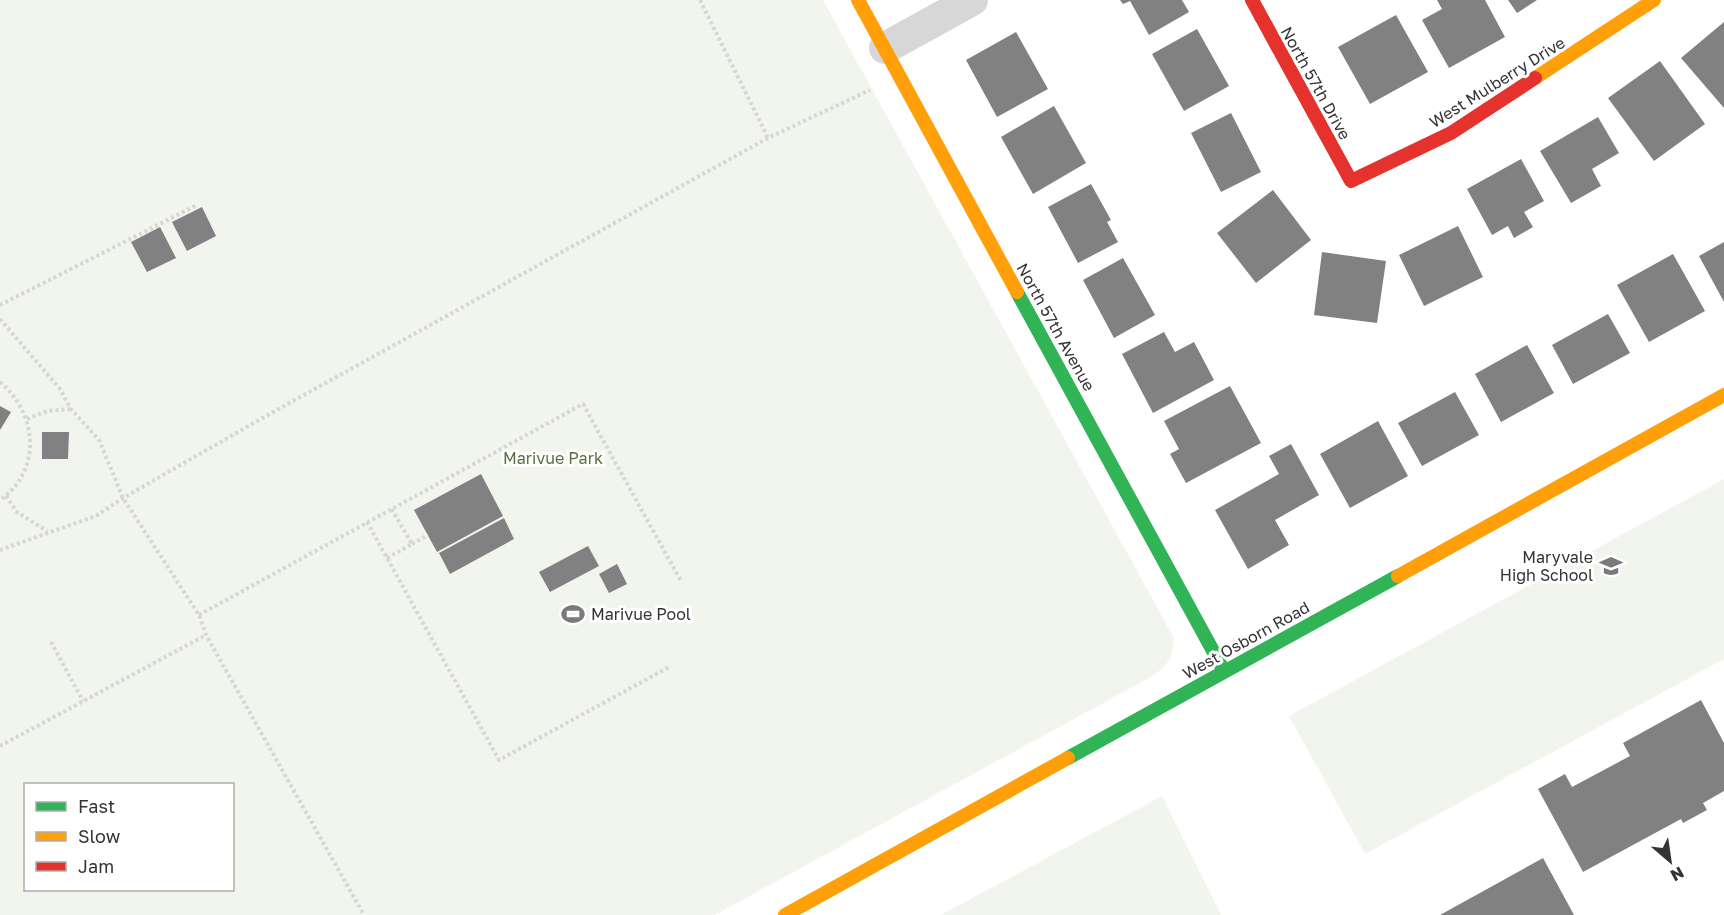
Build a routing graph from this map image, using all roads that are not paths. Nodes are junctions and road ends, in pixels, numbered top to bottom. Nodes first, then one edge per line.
1 (858, 0) edge
2 (972, 0) edge
3 (1252, 0) edge
4 (1654, 0) edge
5 (885, 48) junction
6 (1351, 181) joint
7 (1724, 395) edge
8 (1224, 671) junction
9 (785, 915) edge

1 - 5 street, North 57th Avenue
2 - 5 street
3 - 6 street, North 57th Drive
4 - 6 street, West Mulberry Drive
5 - 8 street, North 57th Avenue
7 - 8 street, West Osborn Road
8 - 9 street, West Osborn Road

